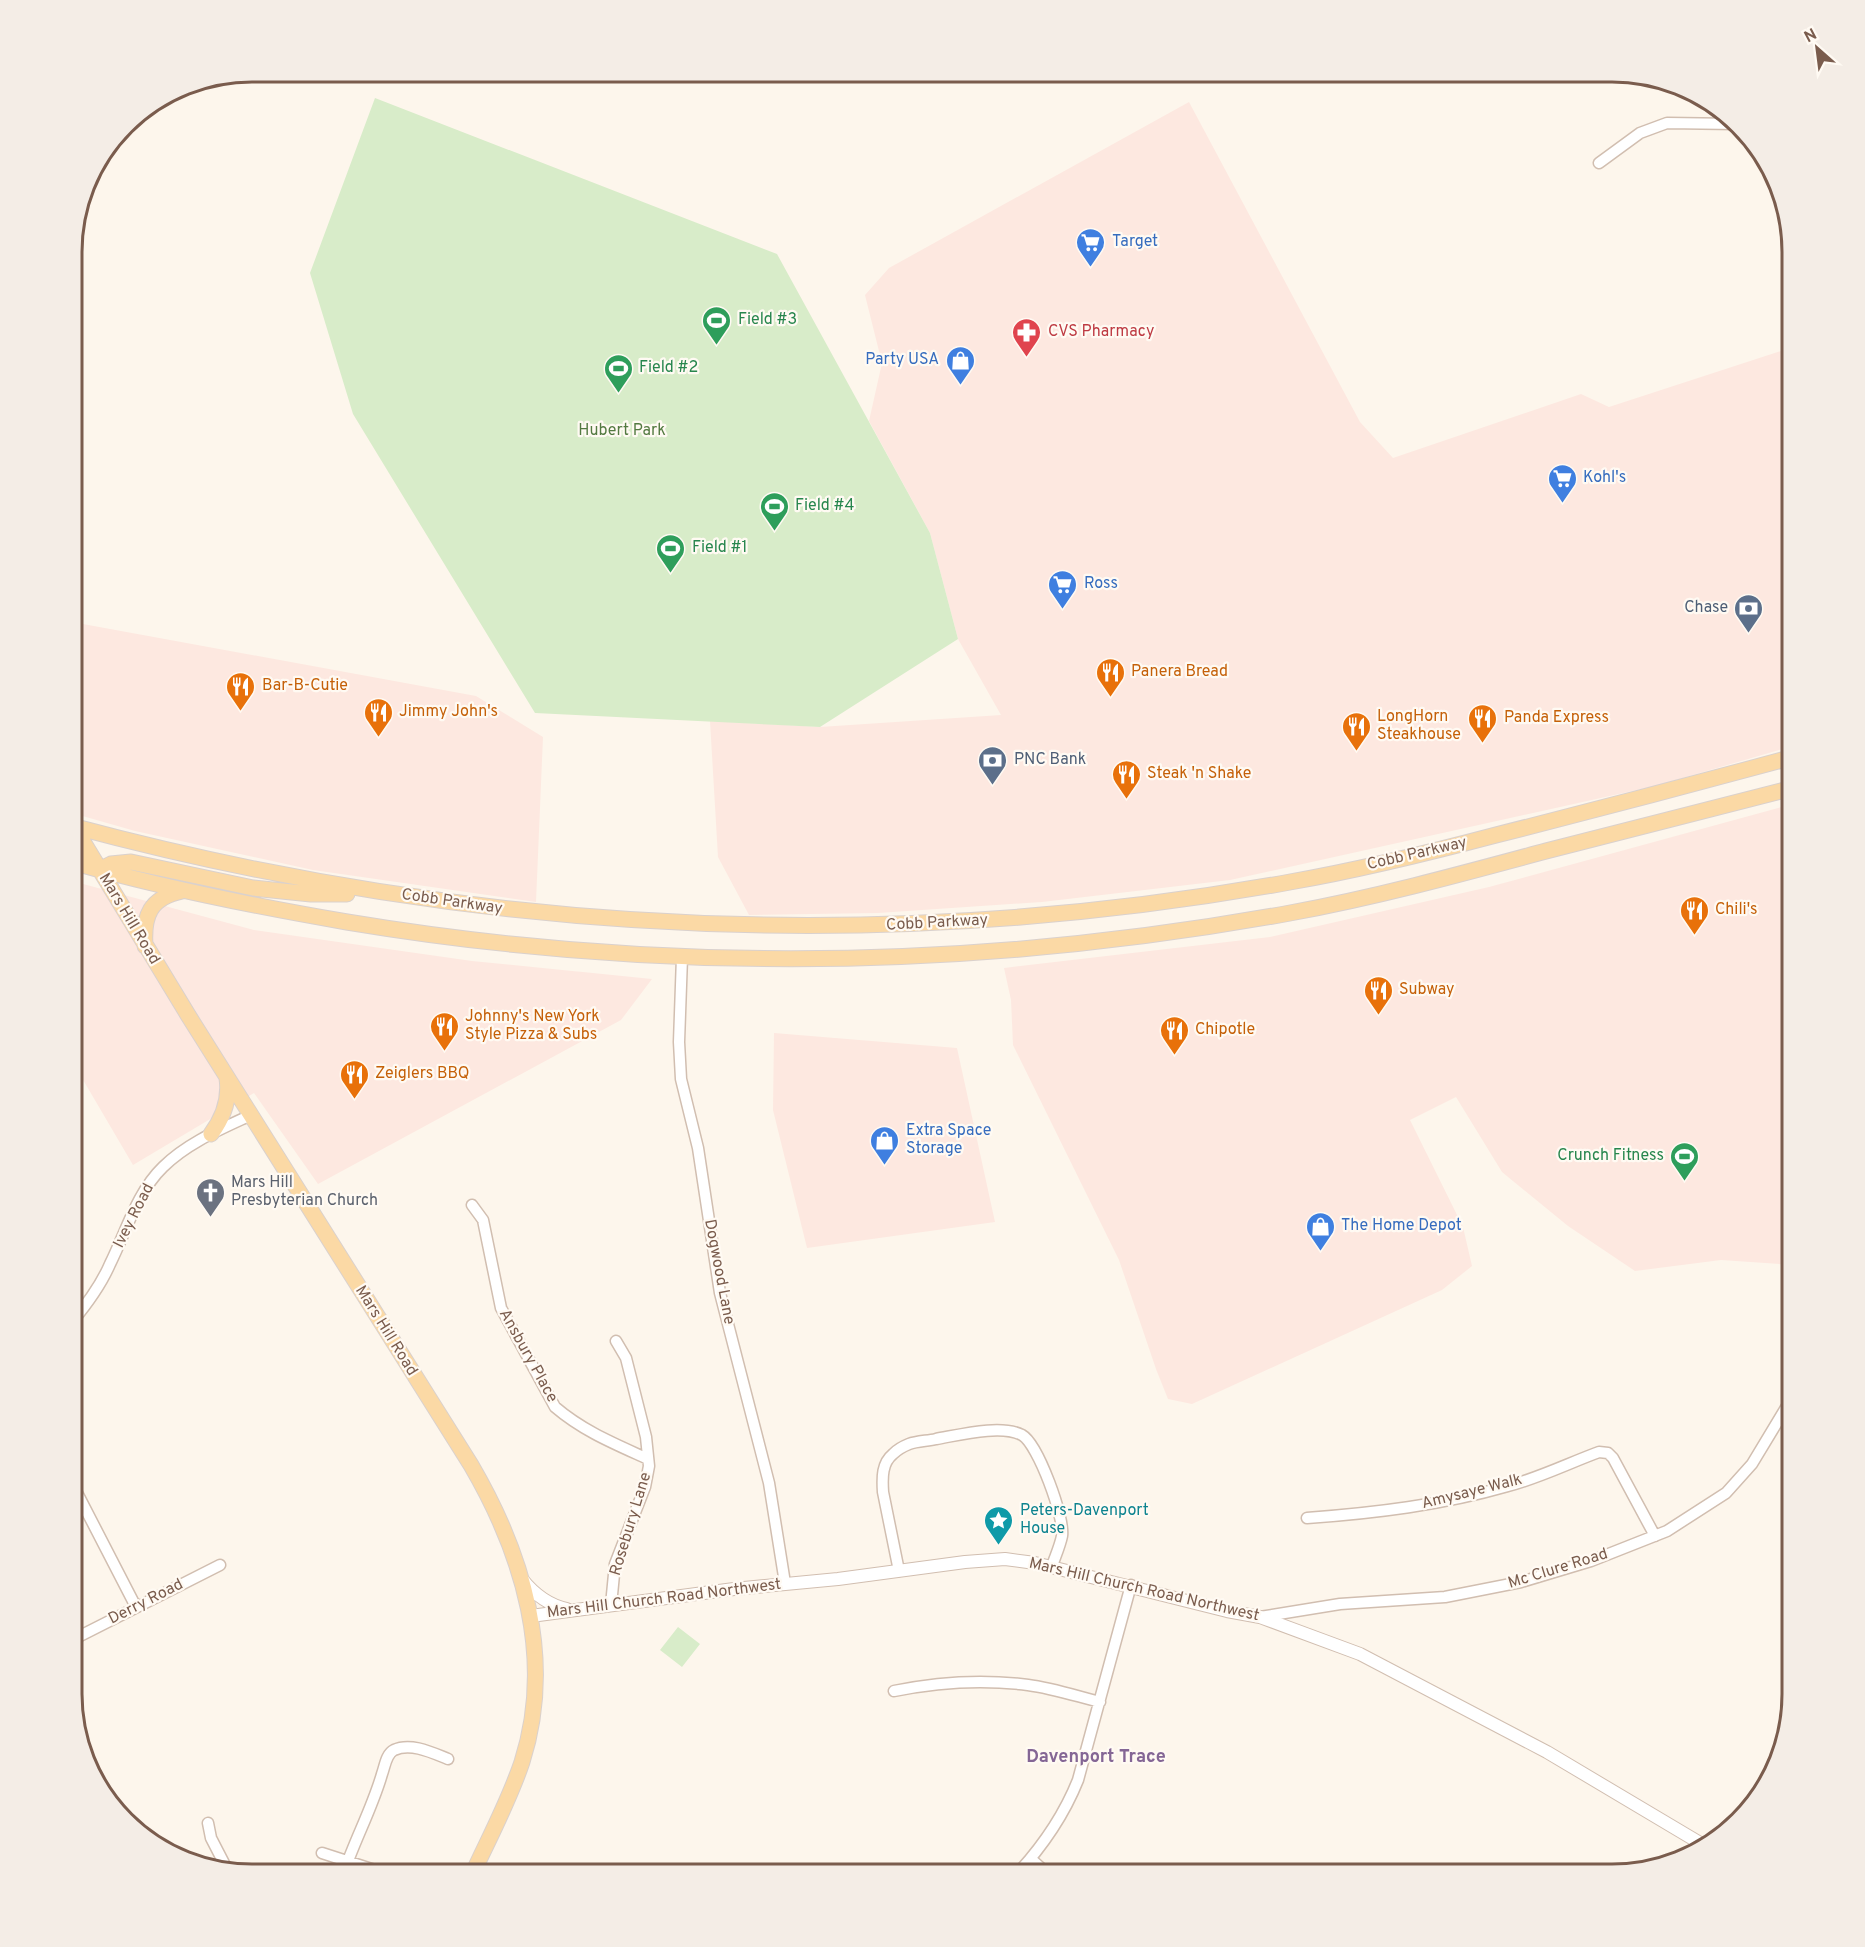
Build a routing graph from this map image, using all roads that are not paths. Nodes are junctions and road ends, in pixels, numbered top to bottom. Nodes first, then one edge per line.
1 (1723, 124) edge
2 (1599, 163) dead end
3 (1782, 760) edge
4 (1782, 791) edge
5 (83, 828) edge
6 (83, 842) edge
7 (83, 865) edge
8 (99, 870) junction
9 (185, 890) junction
10 (385, 893) junction
11 (145, 946) junction
12 (682, 957) junction
13 (227, 1078) junction
14 (250, 1114) junction
15 (211, 1134) junction
16 (472, 1205) dead end
17 (82, 1308) edge
18 (616, 1341) dead end
19 (1782, 1414) edge
20 (648, 1459) junction
21 (82, 1503) edge
22 (1307, 1518) dead end
23 (1655, 1536) junction
24 (220, 1565) dead end
25 (1052, 1566) junction
26 (899, 1571) junction
27 (522, 1579) junction
28 (785, 1583) junction
29 (1131, 1585) junction
30 (611, 1605) junction
31 (136, 1608) junction
32 (574, 1610) junction
33 (531, 1616) junction
34 (1260, 1617) junction
35 (82, 1635) edge
36 (894, 1691) dead end
37 (1100, 1701) junction
38 (448, 1759) dead end
39 (208, 1823) dead end
40 (1698, 1842) edge
41 (322, 1853) dead end
42 (1031, 1859) junction
43 (223, 1862) edge
44 (347, 1862) junction
45 (354, 1864) edge
46 (477, 1864) edge
47 (1026, 1864) edge
48 (1037, 1864) edge

1 - 2 street
3 - 10 main road, Cobb Parkway
4 - 12 main road, Cobb Parkway
5 - 10 main road, Cobb Parkway
6 - 8 main road, Mars Hill Road
7 - 8 main road, Cobb Parkway
8 - 9 main road, Cobb Parkway
8 - 10 main road
8 - 11 main road, Mars Hill Road
9 - 11 main road
9 - 12 main road, Cobb Parkway
11 - 13 main road, Mars Hill Road
12 - 28 street, Dogwood Lane
13 - 14 main road, Mars Hill Road
13 - 15 main road
14 - 15 street, Ivey Road
14 - 27 main road, Mars Hill Road
15 - 17 street, Ivey Road
16 - 20 street, Ansbury Place
18 - 20 street, Rosebury Lane
19 - 23 street, Mc Clure Road
20 - 30 street, Rosebury Lane
21 - 31 street
22 - 23 street, Amysaye Walk
23 - 34 street, Mc Clure Road
24 - 31 street, Derry Road
25 - 26 street, Mars Hill Church Road Northwest
25 - 26 street
25 - 29 street, Mars Hill Church Road Northwest
26 - 28 street, Mars Hill Church Road Northwest
27 - 32 street
27 - 33 main road, Mars Hill Road
28 - 30 street, Mars Hill Church Road Northwest
29 - 34 street, Mars Hill Church Road Northwest
29 - 37 street
30 - 32 street, Mars Hill Church Road Northwest
31 - 35 street, Derry Road
32 - 33 street, Mars Hill Church Road Northwest
33 - 46 main road, Mars Hill Road
34 - 40 street, Mars Hill Church Road Northwest
36 - 37 street
37 - 42 street
38 - 44 street
39 - 43 street
41 - 44 street
42 - 47 street
42 - 48 street
44 - 45 street

